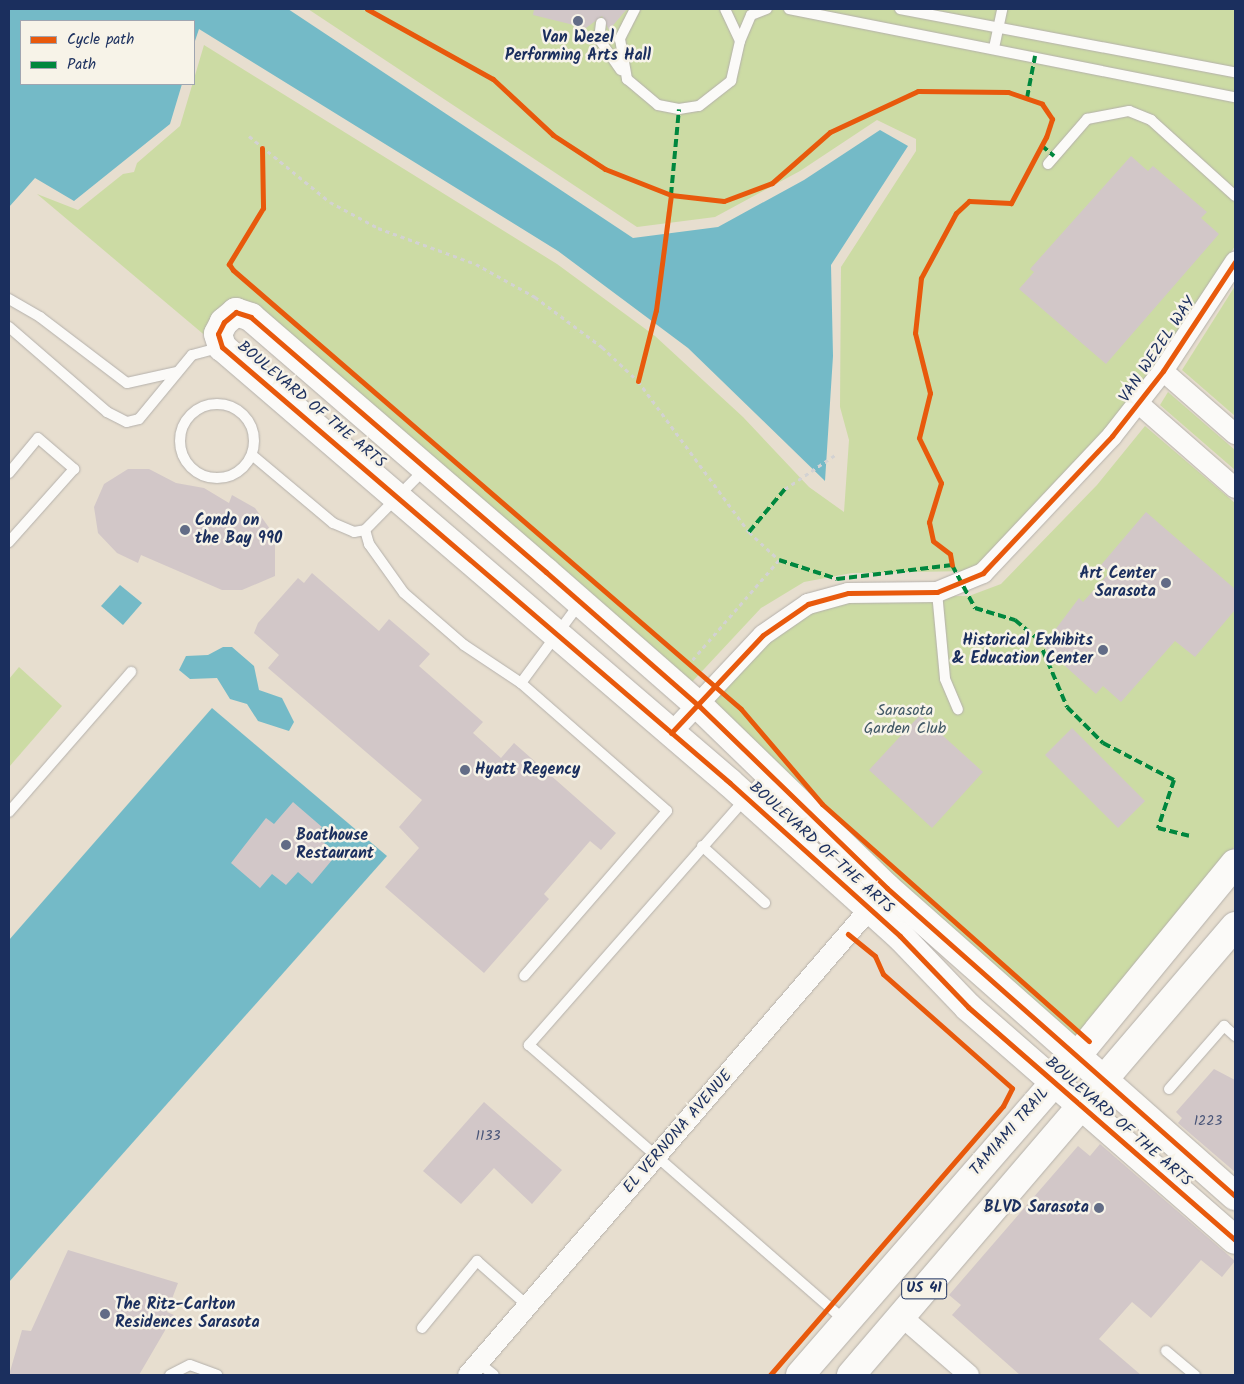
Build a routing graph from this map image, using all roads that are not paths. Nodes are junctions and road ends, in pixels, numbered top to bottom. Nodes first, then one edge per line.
1 (635, 9) edge
2 (725, 9) edge
3 (767, 9) edge
4 (789, 9) edge
5 (900, 9) edge
6 (1002, 9) edge
7 (601, 23) dead end
8 (998, 27) junction
9 (740, 41) junction
10 (994, 48) junction
11 (1235, 72) edge
12 (627, 79) junction
13 (1235, 98) edge
14 (1048, 164) dead end
15 (1235, 196) edge
16 (1235, 262) edge
17 (9, 299) edge
18 (9, 327) edge
19 (222, 347) junction
20 (1163, 371) junction
21 (176, 372) junction
22 (1138, 404) junction
23 (1235, 434) edge
24 (252, 455) junction
25 (426, 468) junction
26 (9, 473) edge
27 (1235, 488) edge
28 (400, 496) junction
29 (365, 530) junction
30 (9, 542) edge
31 (937, 592) junction
32 (581, 602) junction
33 (559, 635) junction
34 (130, 672) dead end
35 (521, 683) junction
36 (707, 696) junction
37 (958, 709) dead end
38 (671, 733) junction
39 (768, 773) junction
40 (745, 797) junction
41 (9, 812) edge
42 (702, 846) junction
43 (1235, 863) edge
44 (887, 888) junction
45 (765, 903) dead end
46 (869, 911) junction
47 (1235, 926) edge
48 (524, 976) dead end
49 (1235, 1036) edge
50 (1078, 1056) junction
51 (1103, 1080) junction
52 (1053, 1083) junction
53 (1169, 1088) dead end
54 (1080, 1106) junction
55 (656, 1157) junction
56 (1235, 1196) edge
57 (1235, 1240) edge
58 (528, 1306) junction
59 (901, 1316) junction
60 (846, 1322) junction
61 (422, 1328) dead end
62 (1166, 1351) dead end
63 (481, 1371) edge
64 (961, 1373) edge
65 (170, 1375) edge
66 (217, 1375) edge
67 (800, 1375) edge
68 (853, 1375) edge
69 (1195, 1375) edge

1 - 12 lane
2 - 9 lane
3 - 9 lane
4 - 10 lane
5 - 8 lane
6 - 8 lane
7 - 12 lane
8 - 10 lane
8 - 11 lane
9 - 12 lane
10 - 13 lane
14 - 15 lane
16 - 20 street, VAN WEZEL WAY
17 - 21 lane
18 - 21 lane, BOULEVARD OF THE ARTS
19 - 21 lane, BOULEVARD OF THE ARTS
19 - 25 street, BOULEVARD OF THE ARTS
19 - 28 street, BOULEVARD OF THE ARTS
20 - 22 street, VAN WEZEL WAY
20 - 23 street
22 - 27 street
22 - 31 street, VAN WEZEL WAY
24 - 24 lane
24 - 29 lane
25 - 28 lane
25 - 32 street, BOULEVARD OF THE ARTS
26 - 30 lane
28 - 29 lane
28 - 33 street, BOULEVARD OF THE ARTS
29 - 35 lane
31 - 36 street, VAN WEZEL WAY
31 - 37 lane
32 - 33 lane
32 - 36 street, BOULEVARD OF THE ARTS
33 - 35 lane
33 - 38 street, BOULEVARD OF THE ARTS
34 - 41 lane
35 - 48 lane
36 - 38 street, VAN WEZEL WAY
36 - 39 street, BOULEVARD OF THE ARTS
38 - 40 street, BOULEVARD OF THE ARTS
39 - 40 lane
39 - 44 street, BOULEVARD OF THE ARTS
40 - 42 lane
40 - 46 street, BOULEVARD OF THE ARTS
42 - 45 lane
42 - 55 lane
43 - 50 street, TAMIAMI TRAIL / US 41
44 - 46 street, EL VERNONA AVENUE
44 - 50 street, BOULEVARD OF THE ARTS
46 - 52 street, BOULEVARD OF THE ARTS
46 - 55 street, EL VERNONA AVENUE
47 - 51 street, US 41
49 - 53 lane
50 - 51 street, BOULEVARD OF THE ARTS
50 - 52 street, TAMIAMI TRAIL / US 41
51 - 54 street, US 41
51 - 56 street, BOULEVARD OF THE ARTS
52 - 54 street, BOULEVARD OF THE ARTS
52 - 60 street, TAMIAMI TRAIL / US 41
54 - 57 street, BOULEVARD OF THE ARTS
54 - 59 street, US 41
55 - 58 street, EL VERNONA AVENUE
55 - 60 lane
58 - 61 lane
58 - 63 street, EL VERNONA AVENUE
59 - 64 street
59 - 68 street, US 41
60 - 67 street, TAMIAMI TRAIL / US 41
62 - 69 lane
65 - 66 lane

